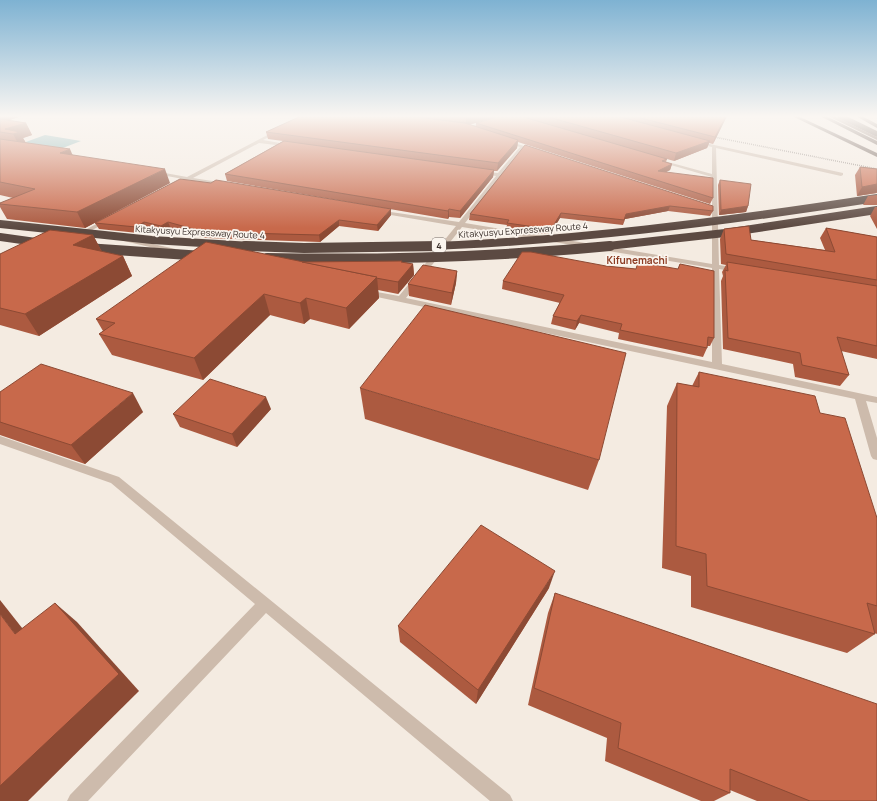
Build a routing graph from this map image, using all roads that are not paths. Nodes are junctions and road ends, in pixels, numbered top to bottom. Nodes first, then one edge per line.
1 (235, 153) edge
2 (517, 153) edge
3 (714, 153) edge
4 (744, 153) edge
5 (653, 159) edge
6 (476, 171) edge
7 (148, 172) edge
8 (499, 174) junction
9 (841, 174) dead end
10 (713, 176) junction
11 (187, 179) junction
12 (180, 182) edge
13 (234, 187) edge
14 (877, 198) edge
15 (708, 206) edge
16 (715, 209) junction
17 (374, 210) edge
18 (877, 210) edge
19 (113, 217) edge
20 (0, 224) edge
21 (459, 225) junction
22 (86, 231) junction
23 (0, 237) edge
24 (73, 238) edge
25 (54, 244) edge
26 (78, 247) edge
27 (212, 257) joint
28 (260, 258) edge
29 (714, 266) junction
30 (746, 272) edge
31 (362, 292) edge
32 (400, 300) junction
33 (717, 366) junction
34 (859, 396) junction
35 (877, 400) edge
36 (0, 440) edge
37 (877, 456) edge
38 (265, 604) junction
39 (76, 801) edge
40 (504, 801) edge

1 - 11 street
2 - 8 street
3 - 10 street
4 - 9 street
5 - 10 street
6 - 8 street
7 - 11 street
8 - 21 street
10 - 16 street
11 - 12 street
11 - 13 street
14 - 20 highway, Kitakyusyu Expressway Route 4 / 4, bridge
15 - 16 street
16 - 29 street
17 - 21 street
18 - 28 highway, 4, bridge
19 - 22 street
21 - 29 street
21 - 32 street
22 - 24 street
22 - 27 street
23 - 25 highway, bridge
26 - 27 highway, bridge
29 - 30 street
29 - 33 street
31 - 32 street
32 - 33 street
33 - 34 street
34 - 35 street
34 - 37 street
36 - 38 street
38 - 39 street
38 - 40 street

